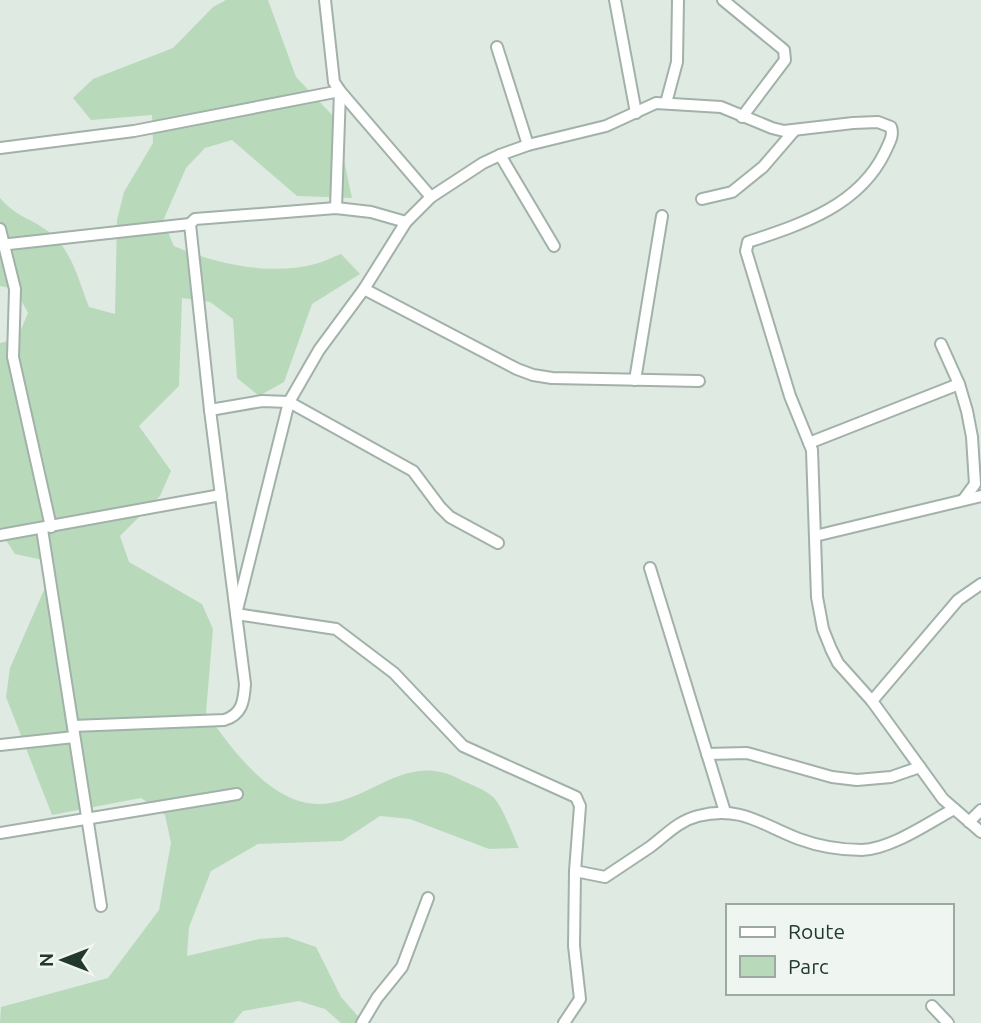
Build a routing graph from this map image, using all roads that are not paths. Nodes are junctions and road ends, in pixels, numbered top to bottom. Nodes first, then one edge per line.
1 (325, 0) edge
2 (615, 0) edge
3 (678, 0) edge
4 (723, 0) edge
5 (498, 47) dead end
6 (340, 91) junction
7 (666, 103) junction
8 (636, 113) junction
9 (742, 117) junction
10 (794, 131) junction
11 (528, 145) junction
12 (0, 148) edge
13 (500, 155) junction
14 (431, 197) junction
15 (702, 199) dead end
16 (336, 208) junction
17 (662, 216) dead end
18 (405, 222) junction
19 (190, 224) junction
20 (0, 229) edge
21 (1, 245) edge
22 (554, 246) dead end
23 (364, 289) junction
24 (941, 344) dead end
25 (0, 349) edge
26 (12, 349) junction
27 (635, 380) junction
28 (699, 381) dead end
29 (959, 384) junction
30 (289, 402) junction
31 (210, 410) junction
32 (809, 443) junction
33 (221, 495) junction
34 (981, 496) edge
35 (962, 500) junction
36 (47, 528) junction
37 (0, 535) edge
38 (815, 536) junction
39 (498, 543) dead end
40 (650, 568) dead end
41 (981, 584) edge
42 (236, 614) junction
43 (872, 701) junction
44 (74, 731) junction
45 (0, 745) edge
46 (706, 754) junction
47 (920, 767) junction
48 (237, 794) dead end
49 (954, 809) junction
50 (981, 810) edge
51 (725, 812) junction
52 (87, 819) junction
53 (969, 822) junction
54 (981, 832) edge
55 (0, 833) edge
56 (575, 871) junction
57 (428, 898) dead end
58 (101, 906) dead end
59 (932, 1006) dead end
60 (362, 1023) edge
61 (564, 1023) edge
62 (948, 1023) edge

1 - 6 street
2 - 8 street
3 - 7 street
4 - 9 street
5 - 11 street
6 - 12 street
6 - 14 street
6 - 16 street
7 - 8 street
7 - 9 street
8 - 11 street
9 - 10 street
10 - 15 street
10 - 32 street
11 - 13 street
13 - 14 street
13 - 22 street
14 - 18 street
16 - 18 street
16 - 19 street
17 - 27 street
18 - 23 street
19 - 21 street
19 - 31 street
20 - 21 street
21 - 26 street
23 - 27 street
23 - 30 street
24 - 29 street
25 - 26 street
26 - 36 street
27 - 28 street
29 - 32 street
29 - 35 street
30 - 31 street
30 - 39 street
30 - 42 street
31 - 33 street
32 - 38 street
33 - 36 street
33 - 42 street
34 - 35 street
35 - 38 street
36 - 37 street
36 - 44 street
38 - 43 street
40 - 46 street
41 - 43 street
42 - 44 street
42 - 56 street
43 - 47 street
44 - 45 street
44 - 52 street
46 - 47 street
46 - 51 street
47 - 49 street
48 - 52 street
49 - 51 street
49 - 53 street
50 - 53 street
51 - 56 street
52 - 55 street
52 - 58 street
53 - 54 street
56 - 61 street
57 - 60 street
59 - 62 street

